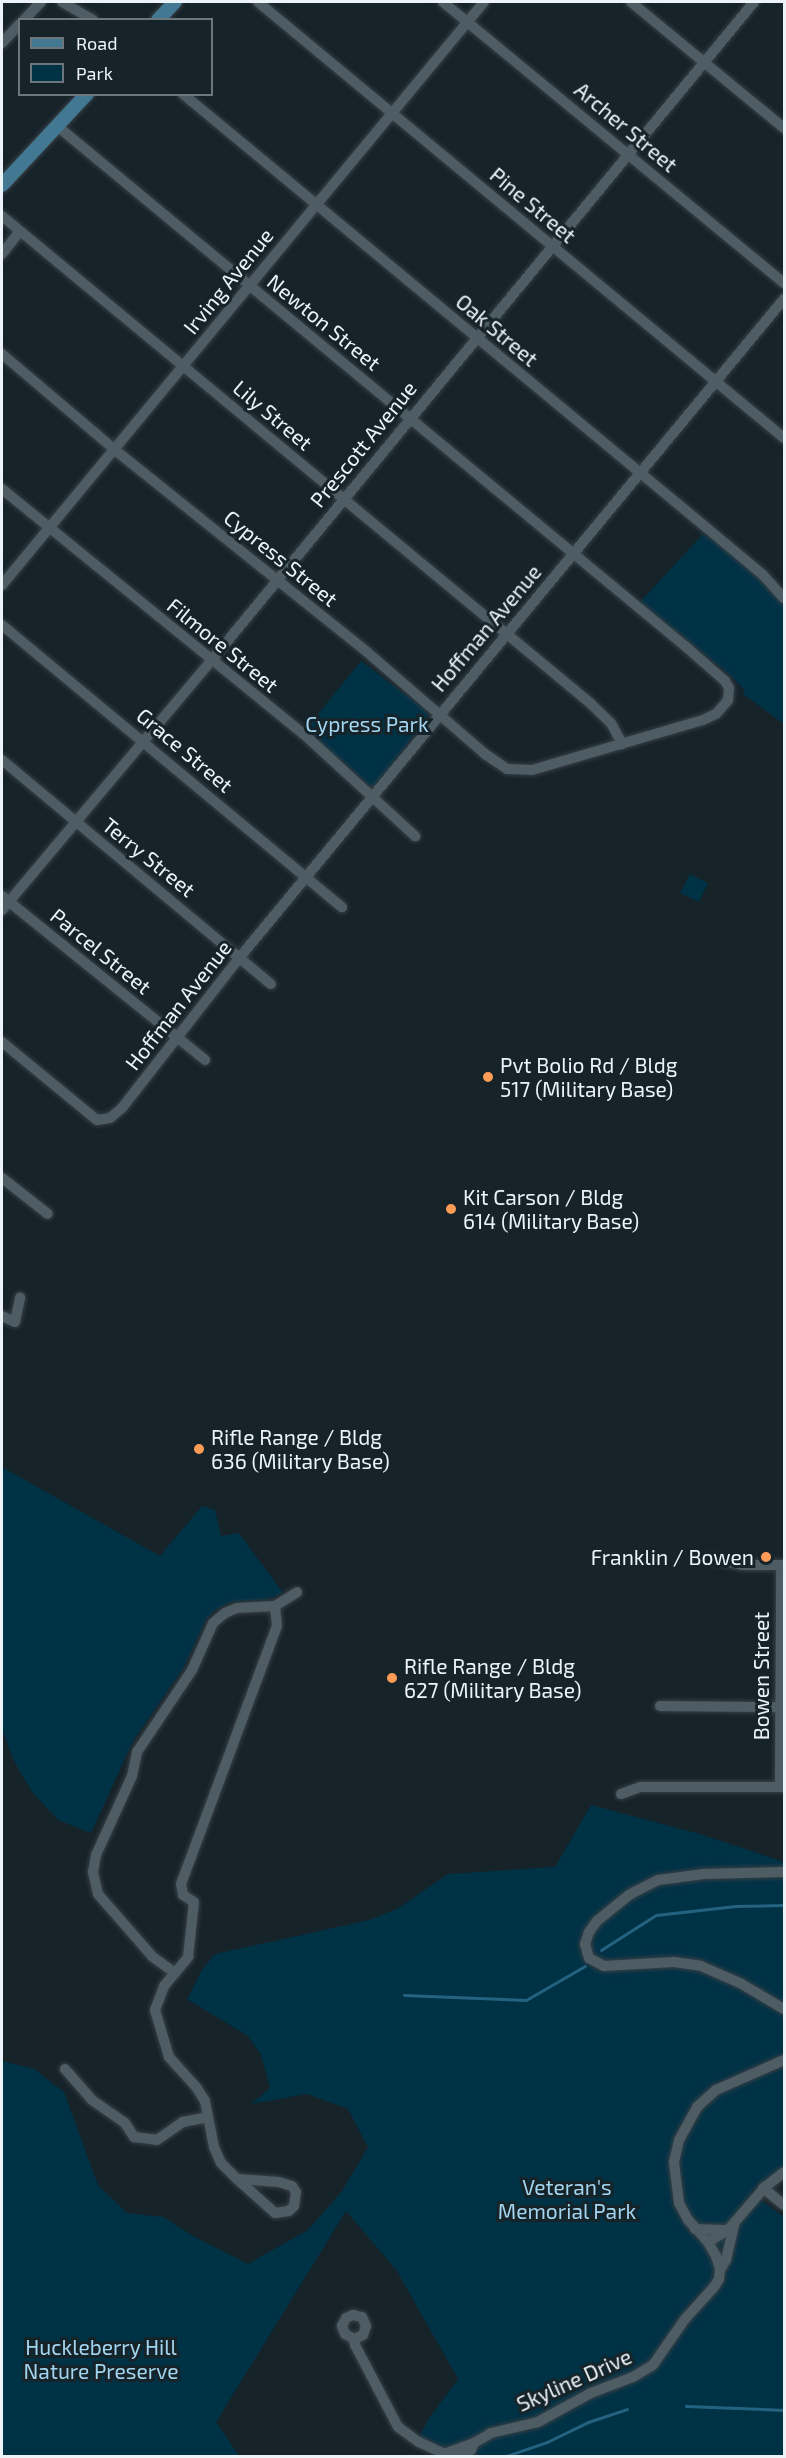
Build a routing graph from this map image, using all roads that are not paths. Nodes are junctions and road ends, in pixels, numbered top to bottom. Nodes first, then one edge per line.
1 (41, 2) edge
2 (62, 2) edge
3 (175, 2) edge
4 (258, 2) edge
5 (443, 2) edge
6 (484, 2) edge
7 (631, 2) edge
8 (754, 2) edge
9 (90, 17) edge
10 (26, 18) edge
11 (160, 18) edge
12 (468, 21) junction
13 (18, 26) edge
14 (2, 42) edge
15 (704, 62) junction
16 (85, 96) edge
17 (185, 96) edge
18 (391, 112) junction
19 (57, 126) junction
20 (784, 128) edge
21 (627, 154) junction
22 (2, 185) edge
23 (315, 204) junction
24 (2, 216) edge
25 (19, 232) junction
26 (552, 246) junction
27 (2, 254) edge
28 (784, 283) edge
29 (248, 285) junction
30 (784, 298) edge
31 (476, 338) junction
32 (2, 354) edge
33 (184, 367) junction
34 (716, 381) junction
35 (410, 418) junction
36 (784, 438) edge
37 (115, 450) junction
38 (640, 473) junction
39 (2, 489) edge
40 (344, 499) junction
41 (50, 529) junction
42 (573, 554) junction
43 (277, 580) junction
44 (2, 585) edge
45 (784, 598) edge
46 (2, 625) edge
47 (506, 634) junction
48 (211, 661) junction
49 (729, 688) joint
50 (439, 715) junction
51 (144, 740) junction
52 (622, 744) junction
53 (2, 760) edge
54 (374, 797) junction
55 (75, 822) junction
56 (415, 836) dead end
57 (307, 877) junction
58 (4, 903) edge
59 (342, 907) dead end
60 (240, 957) junction
61 (271, 984) dead end
62 (176, 1036) junction
63 (2, 1042) edge
64 (204, 1060) dead end
65 (2, 1178) edge
66 (48, 1214) dead end
67 (20, 1298) dead end
68 (2, 1316) edge
69 (710, 1557) dead end
70 (783, 1565) edge
71 (297, 1592) dead end
72 (275, 1606) junction
73 (660, 1706) dead end
74 (782, 1707) edge
75 (782, 1787) edge
76 (621, 1794) dead end
77 (784, 1872) edge
78 (175, 1973) junction
79 (784, 2009) edge
80 (784, 2060) edge
81 (65, 2069) dead end
82 (208, 2117) junction
83 (784, 2172) edge
84 (237, 2179) junction
85 (763, 2188) junction
86 (784, 2205) edge
87 (732, 2226) junction
88 (695, 2229) junction
89 (708, 2242) junction
90 (720, 2270) junction
91 (354, 2339) dead end
92 (474, 2443) junction
93 (446, 2456) edge
94 (456, 2457) edge

1 - 10 street
2 - 9 street
3 - 11 main road
4 - 18 street, Pine Street
5 - 12 street, Archer Street
6 - 12 street, Irving Avenue
7 - 15 street
8 - 15 street, Prescott Avenue
12 - 18 street, Irving Avenue
12 - 21 street, Archer Street
13 - 14 street
15 - 20 street
15 - 21 street, Prescott Avenue
16 - 19 main road
17 - 23 street, Oak Street
18 - 23 street, Irving Avenue
18 - 26 street, Pine Street
19 - 22 main road
19 - 29 street, Newton Street
21 - 26 street, Prescott Avenue
21 - 28 street, Archer Street
23 - 29 street, Irving Avenue
23 - 31 street, Oak Street
24 - 25 street, Lily Street
25 - 27 street
25 - 33 street, Lily Street
26 - 31 street, Prescott Avenue
26 - 34 street, Pine Street
29 - 33 street, Irving Avenue
29 - 35 street, Newton Street
30 - 34 street, Hoffman Avenue
31 - 35 street, Prescott Avenue
31 - 38 street, Oak Street
32 - 37 street, Cypress Street
33 - 37 street, Irving Avenue
33 - 40 street, Lily Street
34 - 36 street, Pine Street
34 - 38 street, Hoffman Avenue
35 - 40 street, Prescott Avenue
35 - 42 street, Newton Street
37 - 41 street, Irving Avenue
37 - 43 street, Cypress Street
38 - 42 street, Hoffman Avenue
38 - 45 street, Oak Street
39 - 41 street, Filmore Street
40 - 43 street, Prescott Avenue
40 - 47 street, Lily Street
41 - 44 street, Irving Avenue
41 - 48 street, Filmore Street
42 - 47 street, Hoffman Avenue
42 - 49 street, Newton Street
43 - 48 street, Prescott Avenue
43 - 50 street, Cypress Street
46 - 51 street, Grace Street
47 - 50 street, Hoffman Avenue
47 - 52 street, Lily Street
48 - 51 street, Prescott Avenue
48 - 54 street, Filmore Street
49 - 52 street, Cypress Street
50 - 52 street, Cypress Street
50 - 54 street, Hoffman Avenue
51 - 55 street, Prescott Avenue
51 - 57 street, Grace Street
53 - 55 street, Terry Street
54 - 56 street, Filmore Street
54 - 57 street, Hoffman Avenue
55 - 58 street, Prescott Avenue
55 - 60 street, Terry Street
57 - 59 street, Grace Street
57 - 60 street, Hoffman Avenue
58 - 62 street, Parcel Street
60 - 61 street, Terry Street
60 - 62 street, Hoffman Avenue
62 - 63 street, Hoffman Avenue
62 - 64 street, Parcel Street
65 - 66 street
67 - 68 street
69 - 70 street
70 - 74 street, Bowen Street
71 - 72 street
72 - 78 street
72 - 78 street
73 - 74 street
74 - 75 street, Bowen Street
75 - 76 street
77 - 79 street
78 - 82 street
80 - 88 street
81 - 82 street
82 - 84 street
83 - 85 street
84 - 84 street
85 - 86 street
85 - 87 street
87 - 88 street
87 - 89 street
87 - 90 street, Skyline Drive
88 - 89 street
89 - 90 street
90 - 92 street, Skyline Drive
91 - 93 street
92 - 93 street, Skyline Drive
92 - 94 street, Skyline Drive

